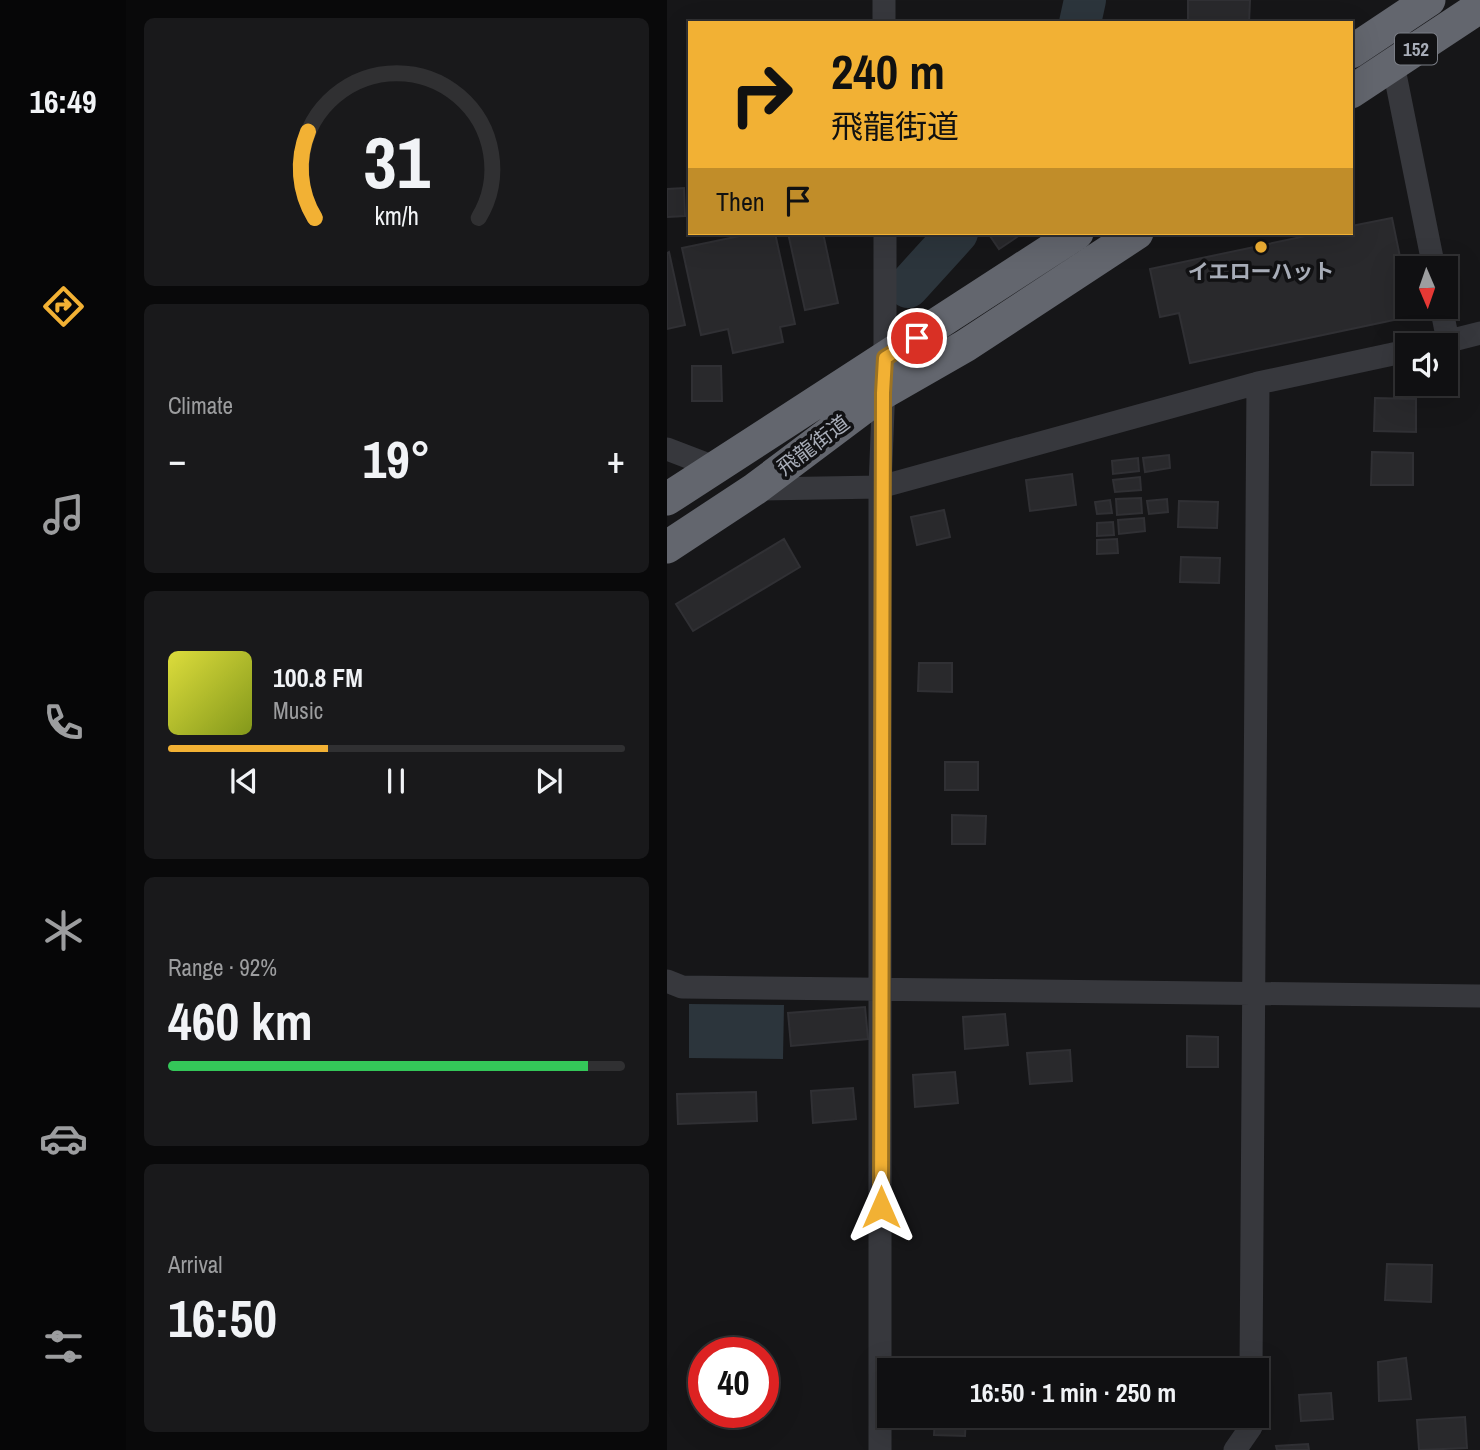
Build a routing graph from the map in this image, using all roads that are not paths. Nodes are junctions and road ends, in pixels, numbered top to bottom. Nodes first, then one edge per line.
1 (884, 0) edge
2 (1429, 0) edge
3 (1480, 6) edge
4 (1398, 9) edge
5 (884, 21) edge
6 (1353, 50) edge
7 (1393, 64) junction
8 (1353, 91) edge
9 (885, 235) edge
10 (1074, 235) edge
11 (1134, 235) edge
12 (1431, 256) edge
13 (1480, 333) edge
14 (1458, 339) edge
15 (1395, 354) edge
16 (885, 358) junction
17 (1258, 383) junction
18 (883, 393) junction
19 (667, 449) edge
20 (714, 467) junction
21 (880, 487) junction
22 (755, 489) junction
23 (667, 499) edge
24 (667, 547) edge
25 (667, 981) edge
26 (882, 991) junction
27 (1254, 995) junction
28 (1480, 996) edge
29 (1251, 1358) edge
30 (1250, 1428) edge
31 (880, 1450) edge
32 (1235, 1450) edge

1 - 5 street
2 - 4 highway, 152
3 - 7 highway, 152
4 - 6 highway, 152
7 - 8 highway, 152
7 - 12 street
9 - 16 street
10 - 16 highway, 飛龍街道
11 - 18 highway, 飛龍街道
13 - 14 street
15 - 17 street
16 - 18 street
16 - 20 highway, 飛龍街道
17 - 21 street
17 - 27 street
18 - 21 street
18 - 22 highway, 飛龍街道
19 - 20 street
20 - 23 highway, 飛龍街道
21 - 22 street
21 - 26 street
22 - 24 highway, 飛龍街道
25 - 26 street
26 - 27 street
26 - 31 street
27 - 28 street
27 - 29 street
30 - 32 street

